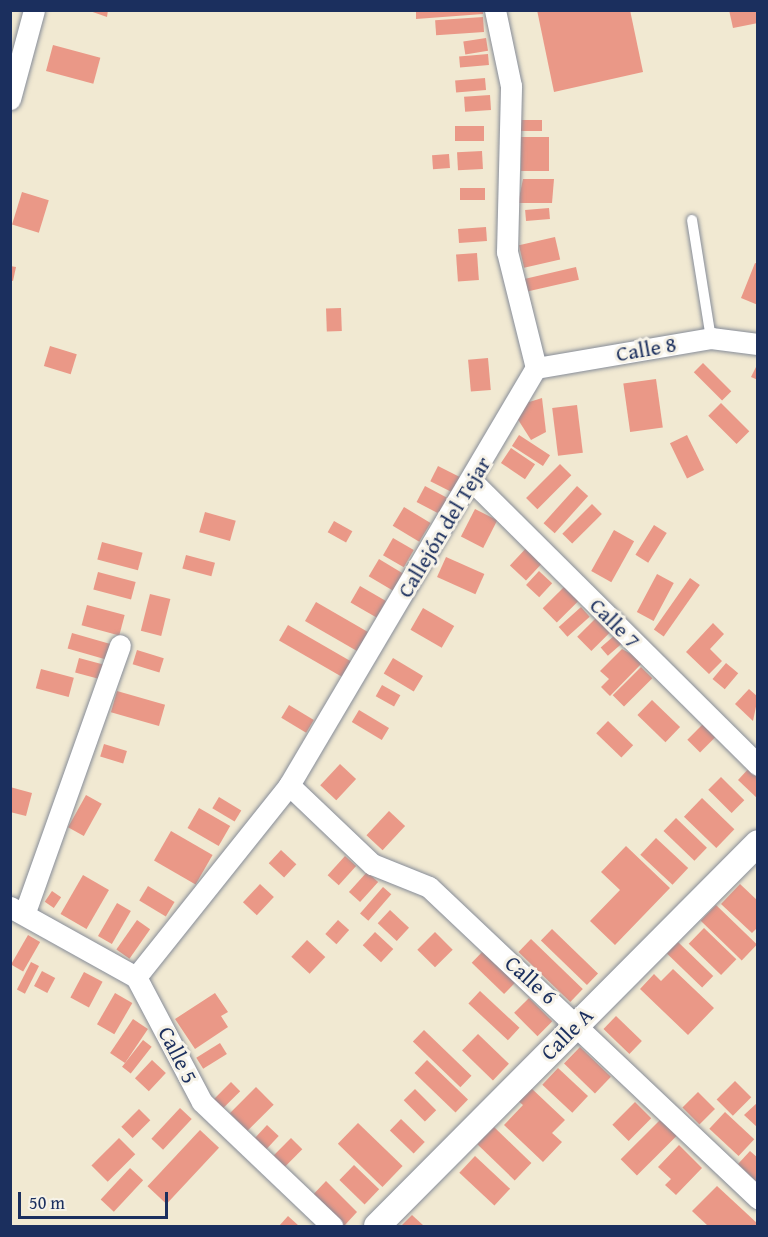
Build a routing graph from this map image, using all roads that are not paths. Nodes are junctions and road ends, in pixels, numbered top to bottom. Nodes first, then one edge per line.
1 (34, 10) edge
2 (495, 10) edge
3 (10, 99) edge
4 (692, 220) dead end
5 (711, 338) junction
6 (758, 344) edge
7 (536, 368) junction
8 (472, 481) junction
9 (120, 645) dead end
10 (758, 765) edge
11 (289, 785) junction
12 (758, 843) edge
13 (18, 909) edge
14 (136, 976) junction
15 (578, 1023) junction
16 (758, 1198) edge
17 (332, 1227) edge
18 (377, 1227) edge

1 - 3 street
2 - 7 street
4 - 5 lane
5 - 6 street, Calle 8
5 - 7 street, Calle 8
7 - 8 street, Callejón del Tejar
8 - 10 street, Calle 7
8 - 11 street, Callejón del Tejar
9 - 13 street
11 - 14 street, Callejón del Tejar
11 - 15 street, Calle 6
12 - 15 street, Calle A
13 - 14 street
14 - 17 street, Calle 5
15 - 16 street, Calle 6
15 - 18 street, Calle A

